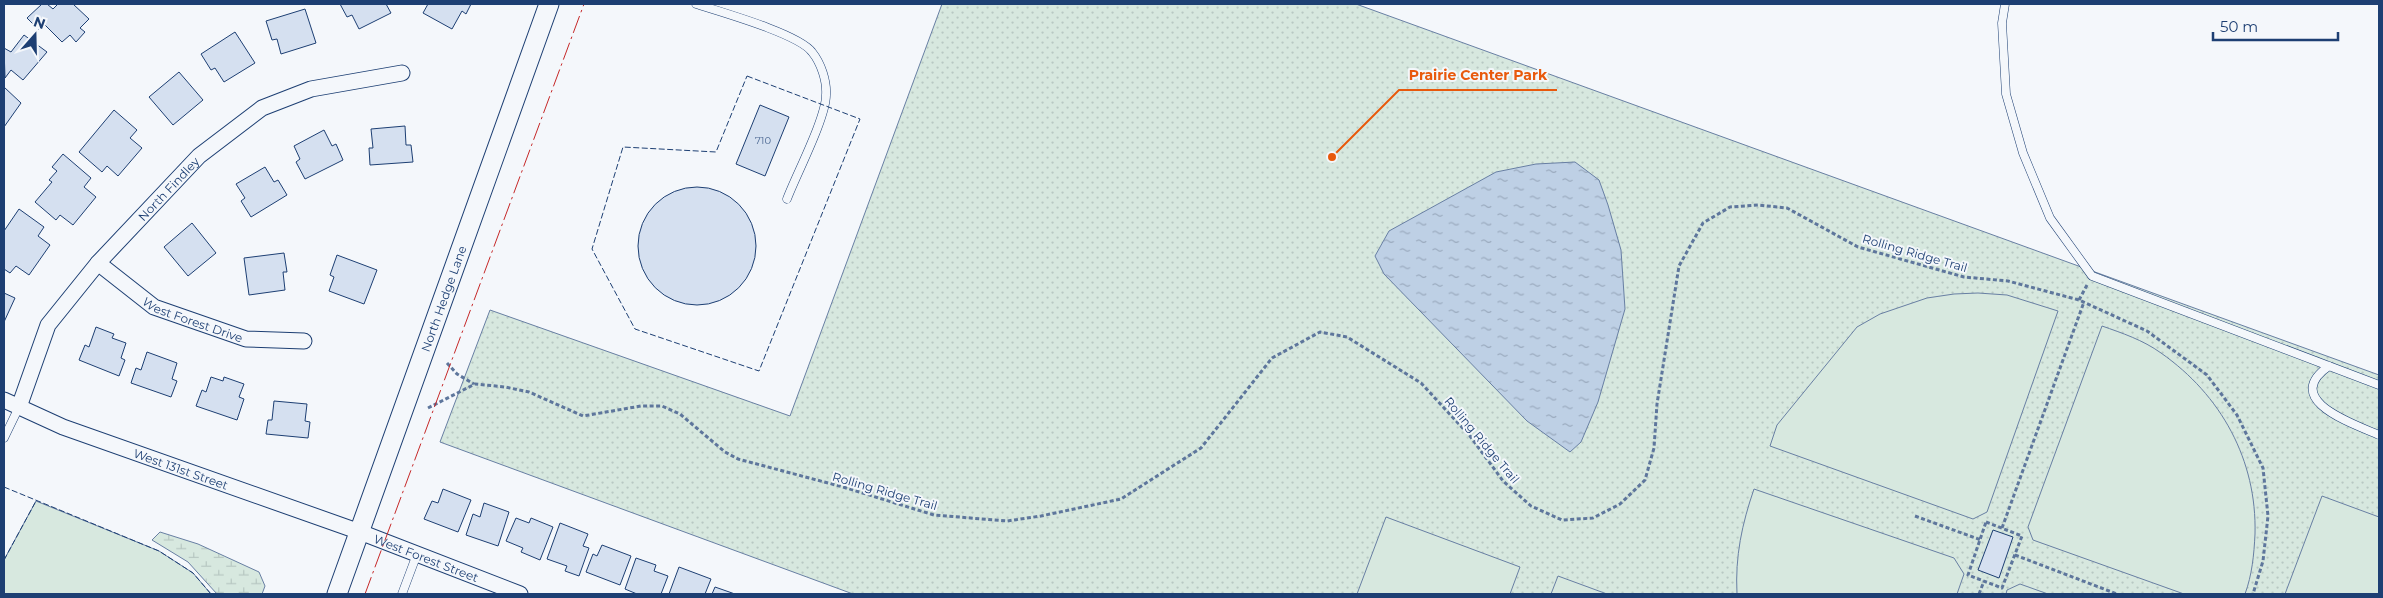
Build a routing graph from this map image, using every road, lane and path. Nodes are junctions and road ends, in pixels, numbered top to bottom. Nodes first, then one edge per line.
1 (549, 4) edge
2 (696, 4) edge
3 (2005, 4) edge
4 (402, 73) dead end
5 (787, 198) dead end
6 (98, 263) junction
7 (2084, 302) junction
8 (304, 341) dead end
9 (447, 363) dead end
10 (2329, 366) junction
11 (475, 384) junction
12 (2379, 385) edge
13 (4, 400) edge
14 (19, 407) junction
15 (428, 408) dead end
16 (2379, 435) edge
17 (4, 438) edge
18 (1916, 516) dead end
19 (2002, 528) junction
20 (360, 532) junction
21 (1981, 540) junction
22 (417, 554) junction
23 (2015, 556) junction
24 (1984, 581) junction
25 (513, 593) edge
26 (336, 594) edge
27 (402, 594) edge
28 (1979, 594) edge
29 (2116, 594) edge
30 (2253, 594) edge

1 - 20 street, North Hedge Lane
2 - 5 lane
3 - 10 lane
4 - 6 street, North Findley
6 - 8 street, West Forest Drive
6 - 14 street, North Findley
7 - 11 path, Rolling Ridge Trail
7 - 19 path
7 - 30 path, Rolling Ridge Trail
9 - 11 path, Rolling Ridge Trail
10 - 12 lane
10 - 16 lane
11 - 15 path
13 - 14 street, West 131st Street
14 - 17 lane
14 - 20 street, West 131st Street
18 - 21 path
19 - 21 path
19 - 23 path
20 - 22 street, West Forest Street
20 - 26 street, North Hedge Lane
21 - 24 path
22 - 25 street, West Forest Street
22 - 27 lane
23 - 24 path
23 - 29 path
24 - 28 path

